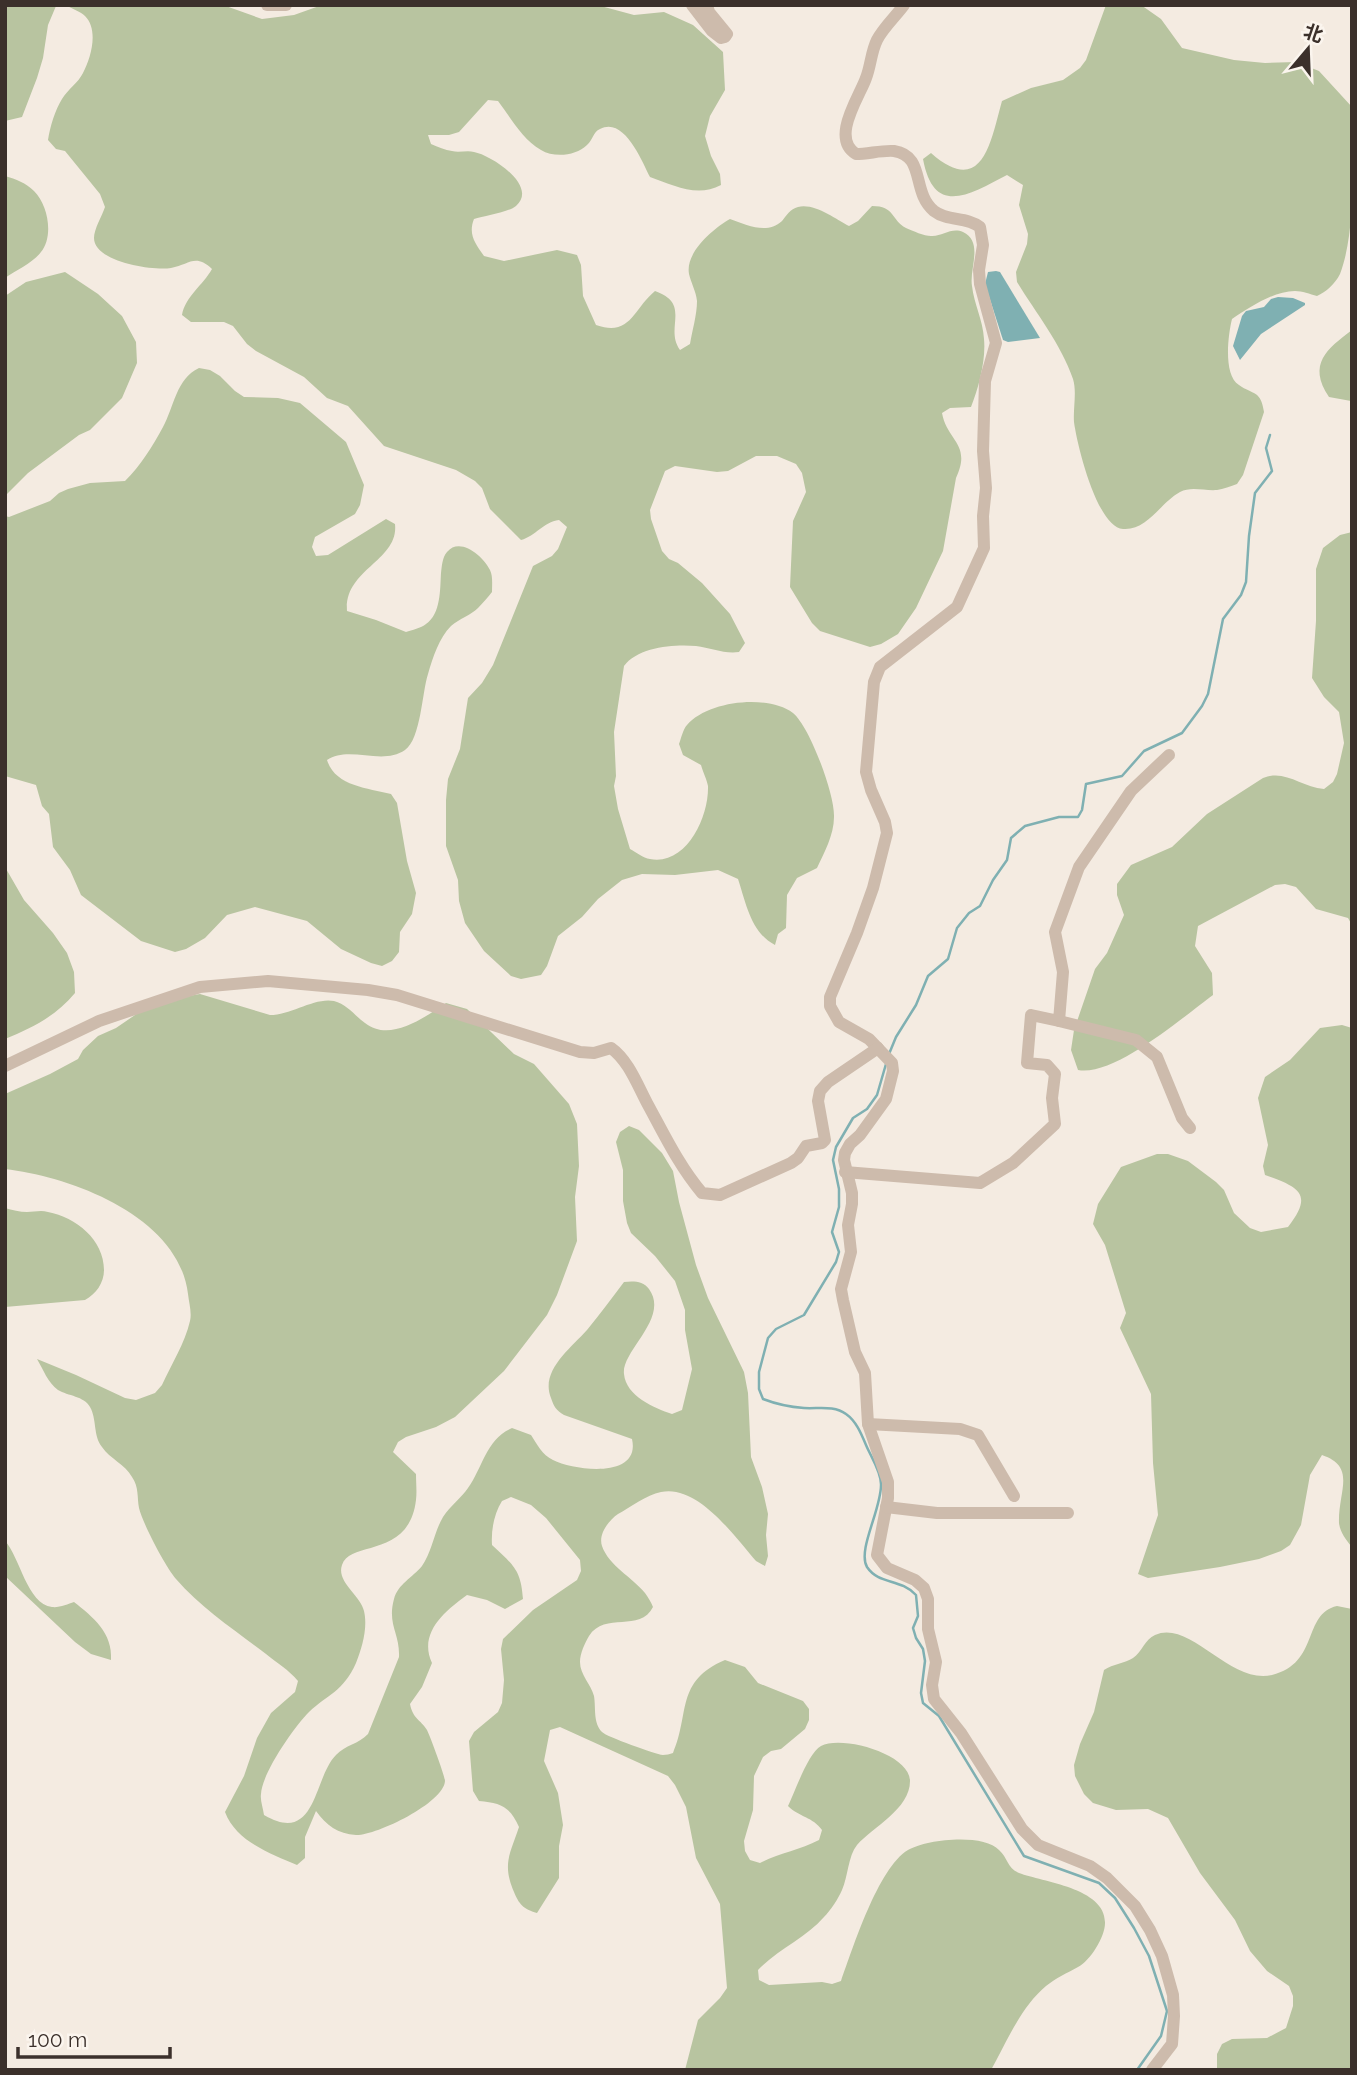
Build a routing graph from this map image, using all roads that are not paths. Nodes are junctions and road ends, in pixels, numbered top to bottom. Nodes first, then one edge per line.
1 (267, 5) edge
2 (286, 5) edge
3 (692, 5) edge
4 (707, 5) edge
5 (904, 5) edge
6 (1169, 755) dead end
7 (1059, 1021) junction
8 (880, 1050) junction
9 (5, 1066) edge
10 (1190, 1128) dead end
11 (845, 1172) junction
12 (868, 1424) junction
13 (1014, 1496) dead end
14 (886, 1507) junction
15 (1068, 1513) dead end
16 (1152, 2070) edge

1 - 2 street
3 - 4 street
5 - 8 street
6 - 7 street
7 - 10 street
7 - 11 street
8 - 9 street
8 - 11 street
11 - 12 street
12 - 13 street
12 - 14 street
14 - 15 street
14 - 16 street

